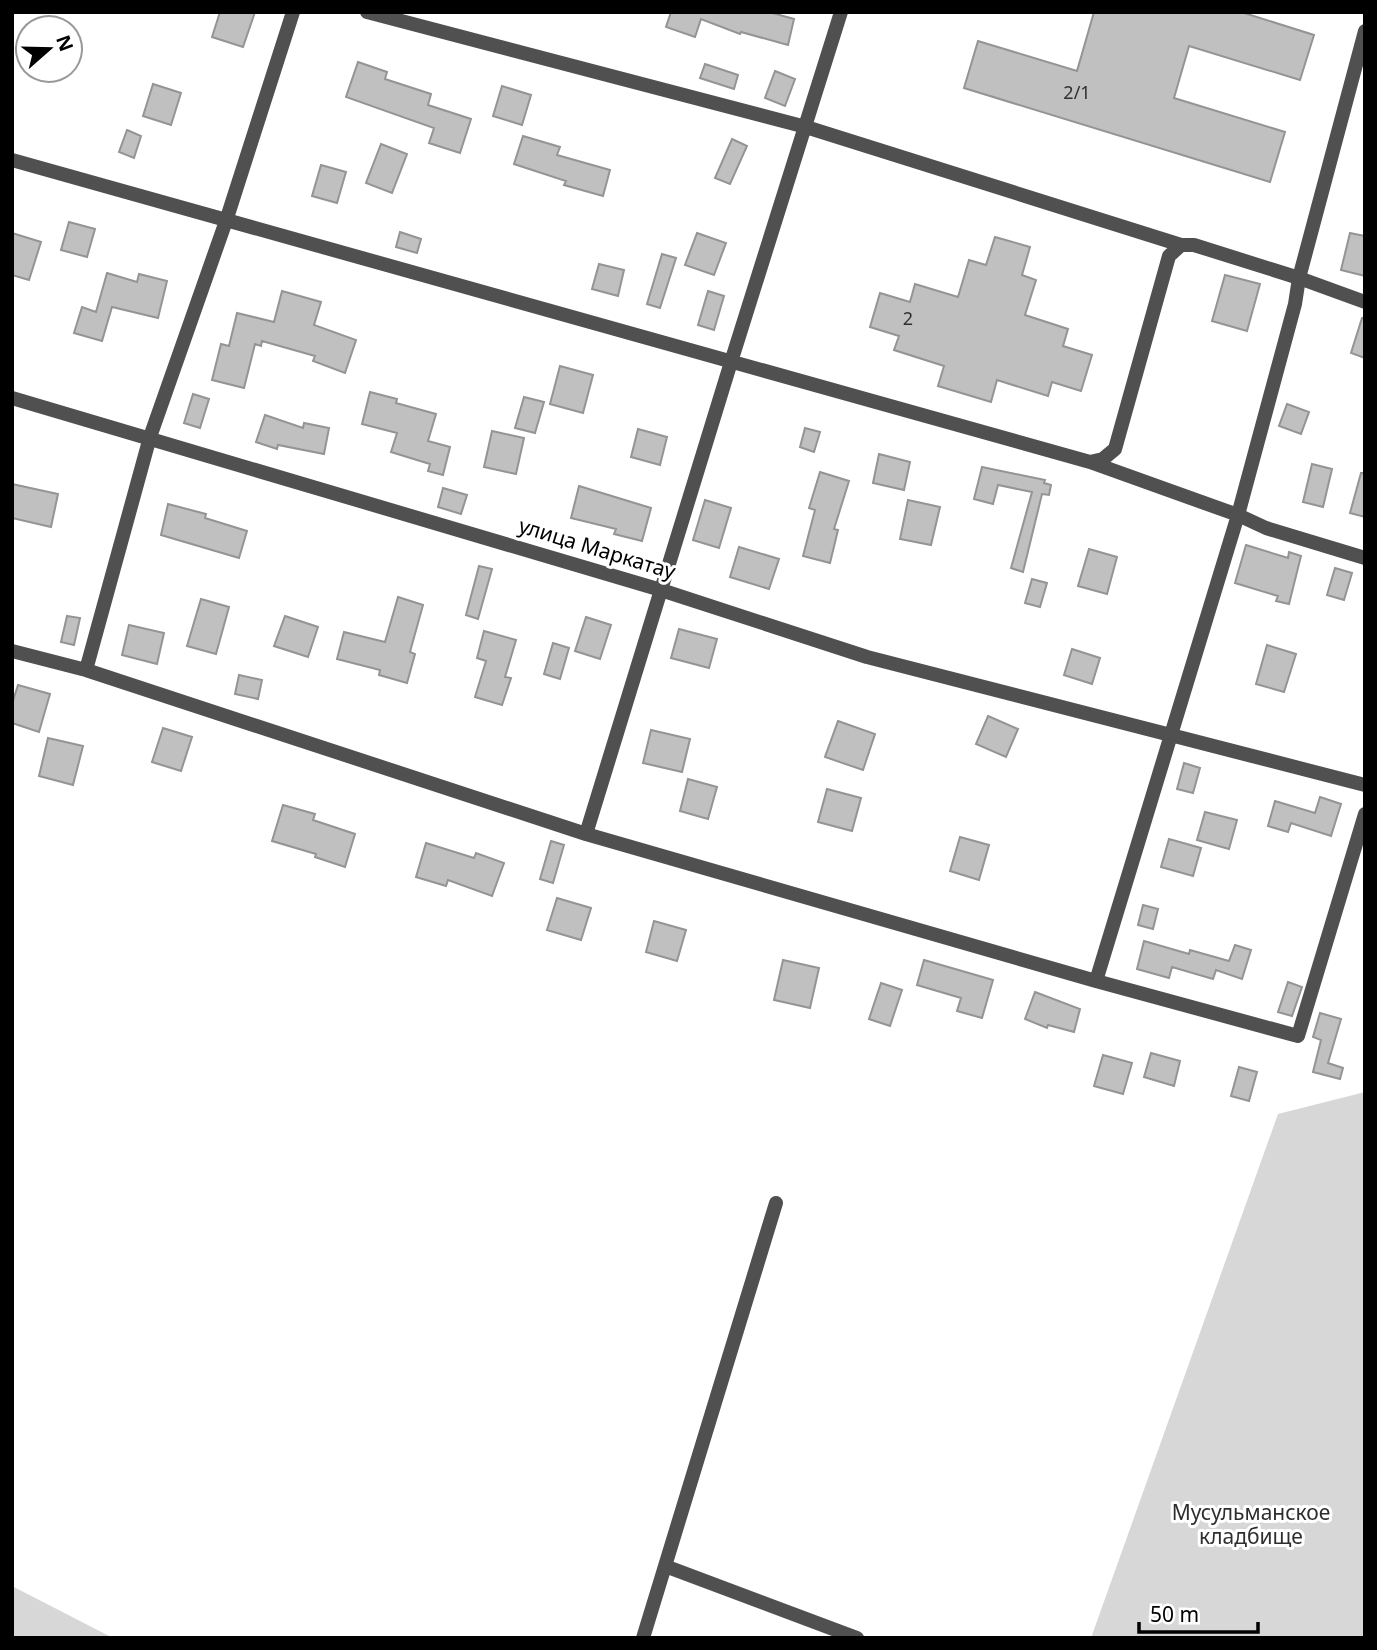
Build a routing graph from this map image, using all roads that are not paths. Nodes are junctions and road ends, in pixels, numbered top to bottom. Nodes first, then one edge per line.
1 (293, 12) edge
2 (367, 12) edge
3 (841, 12) edge
4 (1365, 31) edge
5 (1361, 55) edge
6 (806, 127) junction
7 (12, 160) edge
8 (226, 221) junction
9 (1181, 245) junction
10 (1299, 278) junction
11 (1365, 302) edge
12 (731, 362) junction
13 (12, 398) edge
14 (150, 437) junction
15 (1090, 462) junction
16 (1238, 515) junction
17 (1365, 558) edge
18 (661, 590) junction
19 (12, 650) edge
20 (86, 670) junction
21 (1171, 735) junction
22 (1365, 785) edge
23 (1365, 814) edge
24 (586, 834) junction
25 (1096, 981) junction
26 (776, 1203) dead end
27 (665, 1566) junction
28 (643, 1638) edge
29 (857, 1638) edge

1 - 8 street
2 - 6 street
3 - 6 street
4 - 5 street
5 - 10 street
6 - 9 street
6 - 12 street
7 - 8 street
8 - 12 street
8 - 14 street
9 - 10 street
9 - 15 street
10 - 11 street
10 - 16 street
12 - 15 street
12 - 18 street
13 - 14 street, улица Маркатау
14 - 18 street, улица Маркатау
14 - 20 street
15 - 16 street
16 - 17 street
16 - 21 street
18 - 21 street, улица Маркатау
18 - 24 street
19 - 20 street
20 - 24 street
21 - 22 street, улица Маркатау
21 - 25 street
23 - 25 street
24 - 25 street
26 - 27 street
27 - 28 street
27 - 29 street

